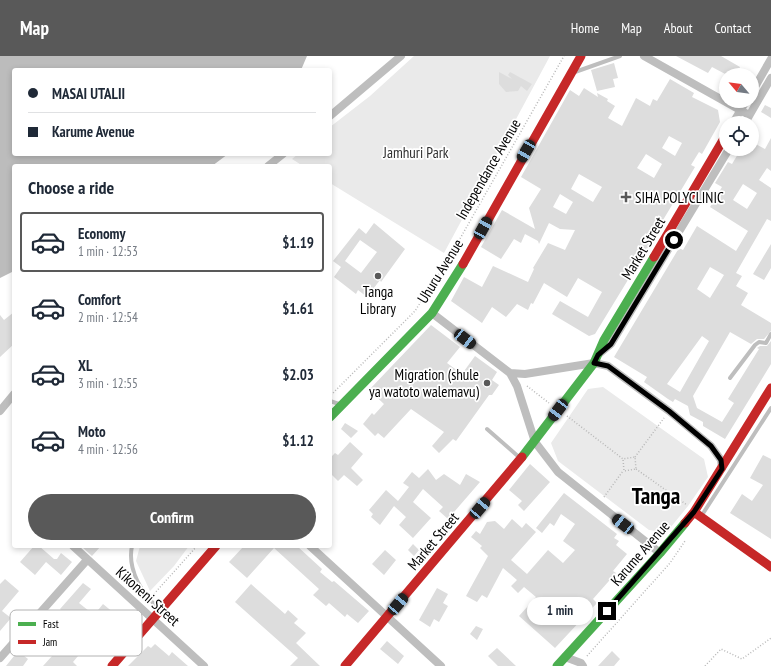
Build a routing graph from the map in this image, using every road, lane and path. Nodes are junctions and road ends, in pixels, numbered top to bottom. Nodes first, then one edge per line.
1 (401, 56) edge
2 (564, 56) edge
3 (581, 56) edge
4 (620, 56) edge
5 (644, 56) edge
6 (660, 60) edge
7 (770, 64) edge
8 (570, 74) junction
9 (771, 78) edge
10 (759, 81) edge
11 (741, 110) junction
12 (332, 114) edge
13 (749, 115) joint
14 (737, 116) edge
15 (719, 148) edge
16 (280, 156) edge
17 (725, 156) edge
18 (270, 164) edge
19 (432, 313) junction
20 (771, 334) edge
21 (596, 359) junction
22 (510, 373) junction
23 (730, 378) dead end
24 (522, 382) dead end
25 (771, 388) edge
26 (332, 395) edge
27 (12, 396) edge
28 (332, 402) edge
29 (341, 405) junction
30 (771, 408) edge
31 (558, 410) junction
32 (0, 411) edge
33 (669, 411) junction
34 (332, 415) edge
35 (487, 429) dead end
36 (535, 442) junction
37 (635, 457) junction
38 (521, 459) junction
39 (623, 459) junction
40 (636, 469) junction
41 (722, 469) junction
42 (624, 471) junction
43 (598, 505) junction
44 (698, 515) junction
45 (687, 537) dead end
46 (75, 548) edge
47 (132, 548) edge
48 (195, 548) edge
49 (214, 548) edge
50 (312, 548) edge
51 (660, 553) junction
52 (87, 560) junction
53 (771, 566) edge
54 (148, 600) junction
55 (43, 610) edge
56 (141, 610) edge
57 (161, 610) junction
58 (142, 611) edge
59 (387, 616) junction
60 (152, 620) junction
61 (142, 632) edge
62 (771, 638) edge
63 (10, 647) edge
64 (121, 656) edge
65 (565, 657) junction
66 (0, 658) edge
67 (582, 665) edge
68 (112, 666) edge
69 (204, 666) edge
70 (345, 666) edge
71 (441, 666) edge
72 (557, 666) edge
73 (705, 666) edge

1 - 12 street
2 - 26 path, Independance Avenue
3 - 8 street, Uhuru Avenue
4 - 8 lane
5 - 6 street
6 - 11 street
7 - 10 street
8 - 19 street, Uhuru Avenue
9 - 13 street
11 - 13 street
11 - 14 street
15 - 21 street, Market Street
16 - 18 street
17 - 21 street, Market Street
19 - 22 street
19 - 29 street, Uhuru Avenue
20 - 23 lane
21 - 22 street
21 - 31 street, Market Street
21 - 33 street
22 - 36 street
24 - 31 path
25 - 41 street, Karume Avenue
27 - 32 street
28 - 29 lane
29 - 34 street, Uhuru Avenue
30 - 44 lane
31 - 36 street, Market Street
31 - 39 path
33 - 37 path
33 - 41 street
35 - 38 lane
36 - 38 street, Market Street
36 - 43 street
37 - 39 path
37 - 40 path
38 - 59 street, Market Street
39 - 42 path
40 - 42 path
40 - 44 path
41 - 44 street, Karume Avenue
42 - 43 path
43 - 51 street
44 - 51 street, Karume Avenue
44 - 53 street
45 - 67 path
46 - 52 street, Kikoneni Street
47 - 54 lane
48 - 54 path
49 - 57 street
50 - 59 street
51 - 65 street, Karume Avenue
52 - 55 street
52 - 56 street, Kikoneni Street
54 - 57 lane
57 - 60 street
58 - 60 street, Kikoneni Street
59 - 70 street, Market Street
59 - 71 street
60 - 61 street
60 - 69 street, Kikoneni Street
62 - 73 path
63 - 66 street
64 - 68 street
65 - 67 street
65 - 72 street, Karume Avenue

